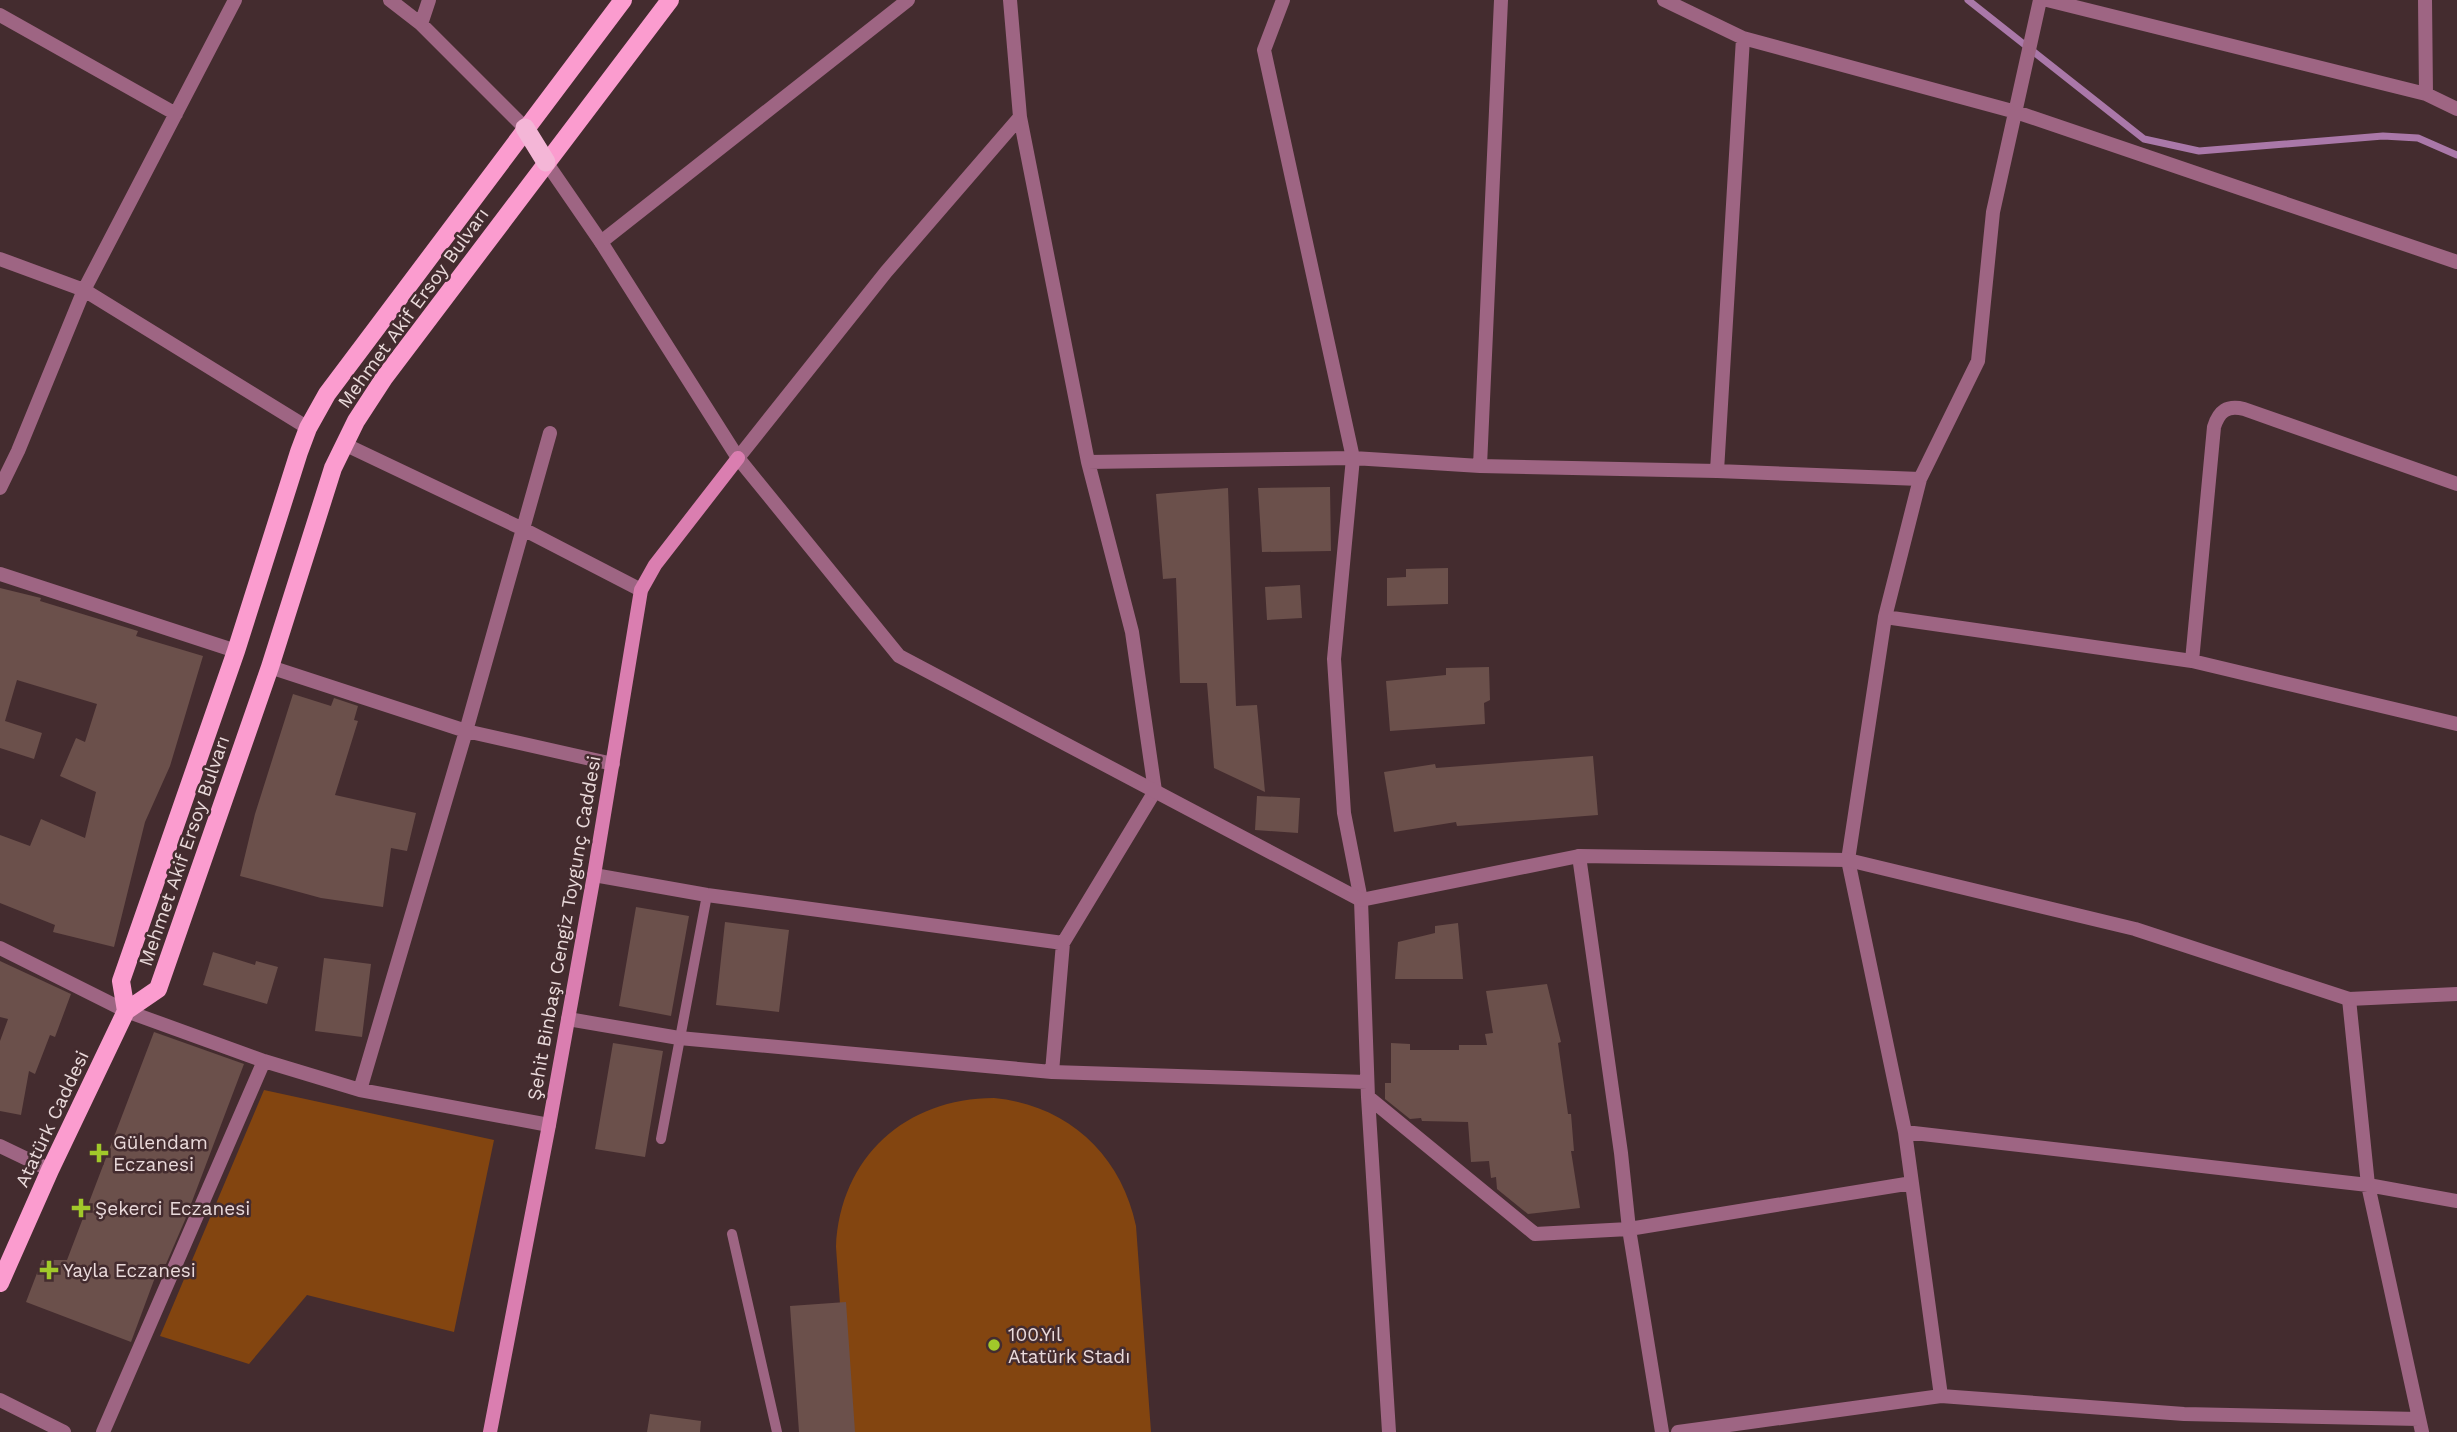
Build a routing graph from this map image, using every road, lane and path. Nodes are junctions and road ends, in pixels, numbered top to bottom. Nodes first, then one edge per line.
1 (235, 0) edge
2 (390, 0) edge
3 (429, 0) edge
4 (623, 0) edge
5 (670, 0) edge
6 (908, 0) edge
7 (1010, 0) edge
8 (1283, 0) edge
9 (1501, 0) edge
10 (1664, 0) edge
11 (2040, 0) edge
12 (2047, 0) edge
13 (2425, 0) edge
14 (2102, 7) edge
15 (0, 15) edge
16 (421, 24) junction
17 (1743, 38) junction
18 (2426, 94) junction
19 (2457, 109) edge
20 (2016, 112) junction
21 (176, 114) junction
22 (1020, 117) junction
23 (524, 128) junction
24 (547, 162) junction
25 (601, 242) junction
26 (0, 259) edge
27 (2457, 262) edge
28 (84, 290) junction
29 (308, 428) junction
30 (550, 433) dead end
31 (344, 444) junction
32 (738, 458) junction
33 (1353, 458) junction
34 (1088, 462) junction
35 (1480, 467) junction
36 (1717, 471) junction
37 (1920, 479) junction
38 (2457, 484) edge
39 (0, 488) edge
40 (523, 529) junction
41 (0, 574) edge
42 (641, 590) junction
43 (1885, 617) junction
44 (236, 651) junction
45 (2192, 661) junction
46 (270, 667) junction
47 (2457, 724) edge
48 (466, 731) junction
49 (613, 764) junction
50 (1155, 791) junction
51 (1579, 856) junction
52 (1848, 860) junction
53 (594, 875) junction
54 (707, 895) junction
55 (1361, 900) junction
56 (1063, 943) junction
57 (0, 948) edge
58 (2457, 995) edge
59 (2349, 999) junction
60 (127, 1011) junction
61 (568, 1019) junction
62 (680, 1038) junction
63 (264, 1061) junction
64 (1052, 1072) junction
65 (1368, 1089) junction
66 (360, 1090) junction
67 (549, 1125) junction
68 (1905, 1132) junction
69 (661, 1139) dead end
70 (0, 1146) edge
71 (50, 1170) junction
72 (1912, 1183) junction
73 (2368, 1185) junction
74 (2457, 1201) edge
75 (1629, 1229) junction
76 (732, 1234) dead end
77 (0, 1283) edge
78 (1941, 1396) junction
79 (0, 1400) edge
80 (2421, 1426) edge
81 (64, 1432) edge
82 (103, 1432) edge
83 (490, 1432) edge
84 (777, 1432) edge
85 (1389, 1432) edge
86 (1662, 1432) edge
87 (1678, 1432) edge

1 - 21 street
2 - 16 street
3 - 16 street
4 - 23 main road, Mehmet Akif Ersoy Bulvarı
5 - 24 main road, Mehmet Akif Ersoy Bulvarı
6 - 25 street
7 - 22 street
8 - 33 street
9 - 35 street
10 - 17 street
11 - 20 street
12 - 14 street
13 - 18 street
14 - 18 street
15 - 21 street
16 - 23 street
17 - 20 street
17 - 36 street
18 - 19 street
20 - 27 street
20 - 37 street
21 - 28 street
22 - 32 street
22 - 34 street
23 - 24 highway
23 - 29 main road, Mehmet Akif Ersoy Bulvarı
24 - 25 street
24 - 31 main road, Mehmet Akif Ersoy Bulvarı
25 - 32 street
26 - 28 street
28 - 29 street
28 - 39 street
29 - 44 main road, Mehmet Akif Ersoy Bulvarı
30 - 40 street
31 - 40 street
31 - 46 main road, Mehmet Akif Ersoy Bulvarı
32 - 42 main road, Şehit Binbaşı Cengiz Toygunç Caddesi
32 - 50 street
33 - 34 street
33 - 35 street
33 - 55 street
34 - 50 street
35 - 36 street
36 - 37 street
37 - 43 street
38 - 45 street
40 - 42 street
40 - 48 street
41 - 44 street
42 - 49 main road, Şehit Binbaşı Cengiz Toygunç Caddesi
43 - 45 street
43 - 52 street
44 - 60 main road, Mehmet Akif Ersoy Bulvarı
45 - 47 street
46 - 48 street
46 - 60 main road, Mehmet Akif Ersoy Bulvarı
48 - 49 street
48 - 66 street
49 - 53 main road, Şehit Binbaşı Cengiz Toygunç Caddesi
50 - 55 street
50 - 56 street
51 - 52 street
51 - 55 street
51 - 75 street
52 - 59 street
52 - 68 street
53 - 54 street
53 - 61 main road, Şehit Binbaşı Cengiz Toygunç Caddesi
54 - 56 street
54 - 62 lane
55 - 65 street
56 - 64 street
57 - 60 street
58 - 59 street
59 - 73 street
60 - 63 street
60 - 71 main road, Atatürk Caddesi
61 - 62 street
61 - 67 main road, Şehit Binbaşı Cengiz Toygunç Caddesi
62 - 64 street
62 - 69 lane
63 - 66 street
63 - 82 street
64 - 65 street
65 - 75 street
65 - 85 street
66 - 67 street
67 - 83 main road, Şehit Binbaşı Cengiz Toygunç Caddesi
68 - 72 street
68 - 73 street
70 - 71 street
71 - 77 main road, Atatürk Caddesi
72 - 75 street
72 - 78 street
73 - 74 street
73 - 80 street
75 - 86 street
76 - 84 lane
78 - 80 street
78 - 87 street
79 - 81 street

